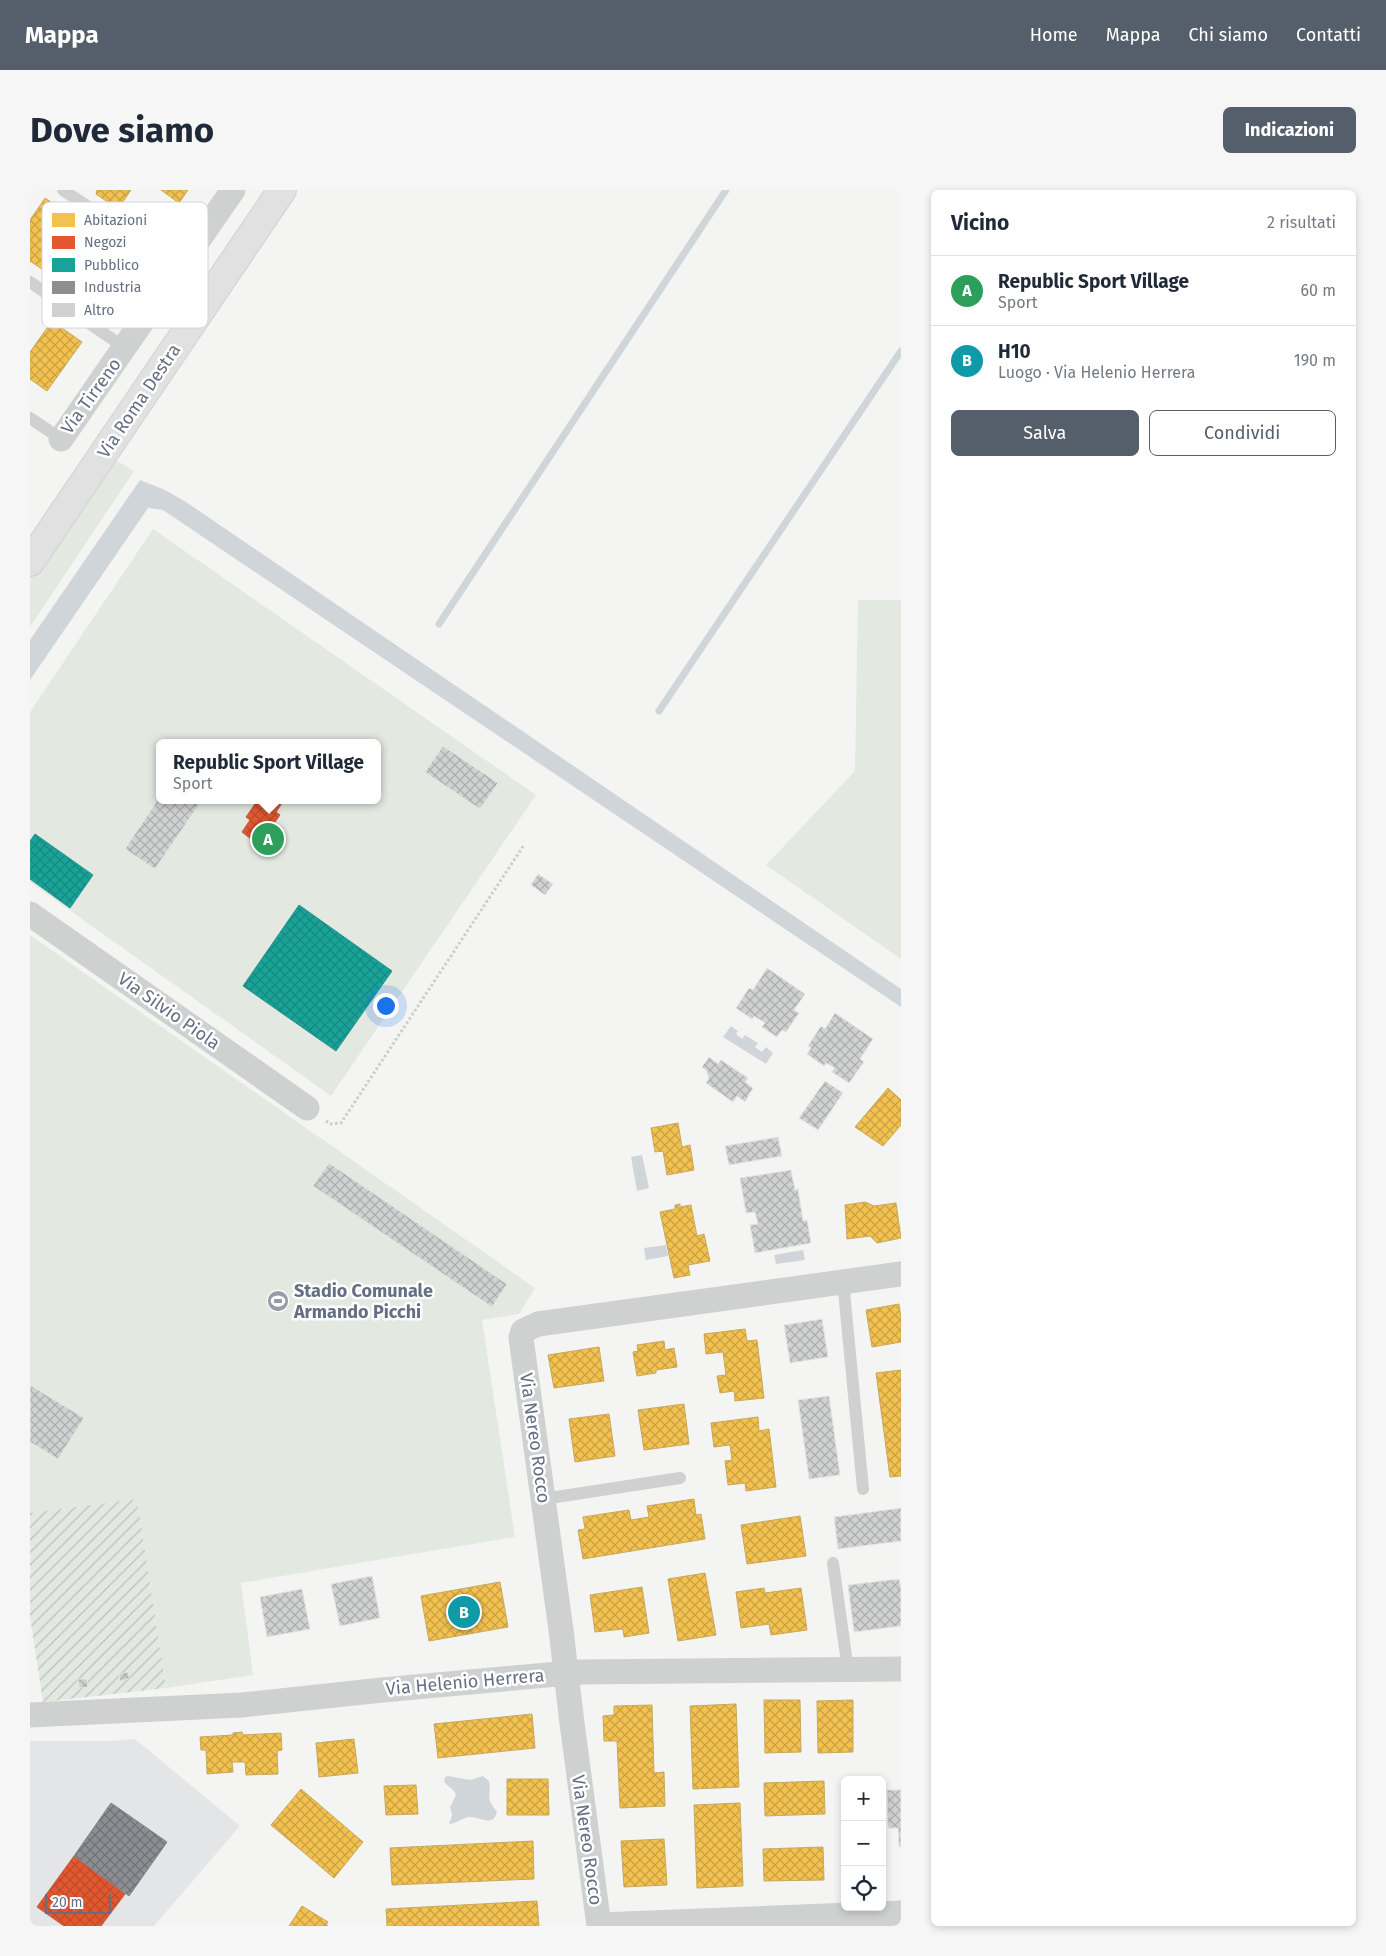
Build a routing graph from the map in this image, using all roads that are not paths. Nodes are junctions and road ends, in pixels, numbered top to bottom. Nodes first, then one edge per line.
1 (63, 190) edge
2 (233, 190) edge
3 (282, 190) edge
4 (81, 202) edge
5 (208, 227) edge
6 (30, 282) edge
7 (42, 290) edge
8 (208, 299) edge
9 (96, 328) edge
10 (139, 328) edge
11 (189, 328) edge
12 (125, 348) junction
13 (30, 418) edge
14 (61, 440) joint
15 (30, 562) edge
16 (30, 914) edge
17 (307, 1108) road end
18 (901, 1274) edge
19 (843, 1281) junction
20 (680, 1478) dead end
21 (863, 1489) dead end
22 (543, 1499) junction
23 (833, 1563) dead end
24 (848, 1670) junction
25 (901, 1670) edge
26 (566, 1674) junction
27 (30, 1715) edge
28 (901, 1913) edge
29 (599, 1926) edge

1 - 4 lane
2 - 5 street, Via Tirreno
3 - 8 street, Via Roma Destra
6 - 7 lane, Via Tirreno
9 - 12 lane, Via Tirreno
10 - 12 street, Via Tirreno
11 - 15 street, Via Roma Destra
12 - 14 street, Via Tirreno
13 - 14 lane, Via Tirreno
16 - 17 street, Via Silvio Piola
18 - 19 street, Via Nereo Rocco
19 - 21 lane
19 - 22 street, Via Nereo Rocco
20 - 22 lane
22 - 26 street, Via Nereo Rocco
23 - 24 lane
24 - 25 street, Via Helenio Herrera
24 - 26 street, Via Helenio Herrera
26 - 27 street, Via Helenio Herrera
26 - 29 street, Via Nereo Rocco
28 - 29 street

